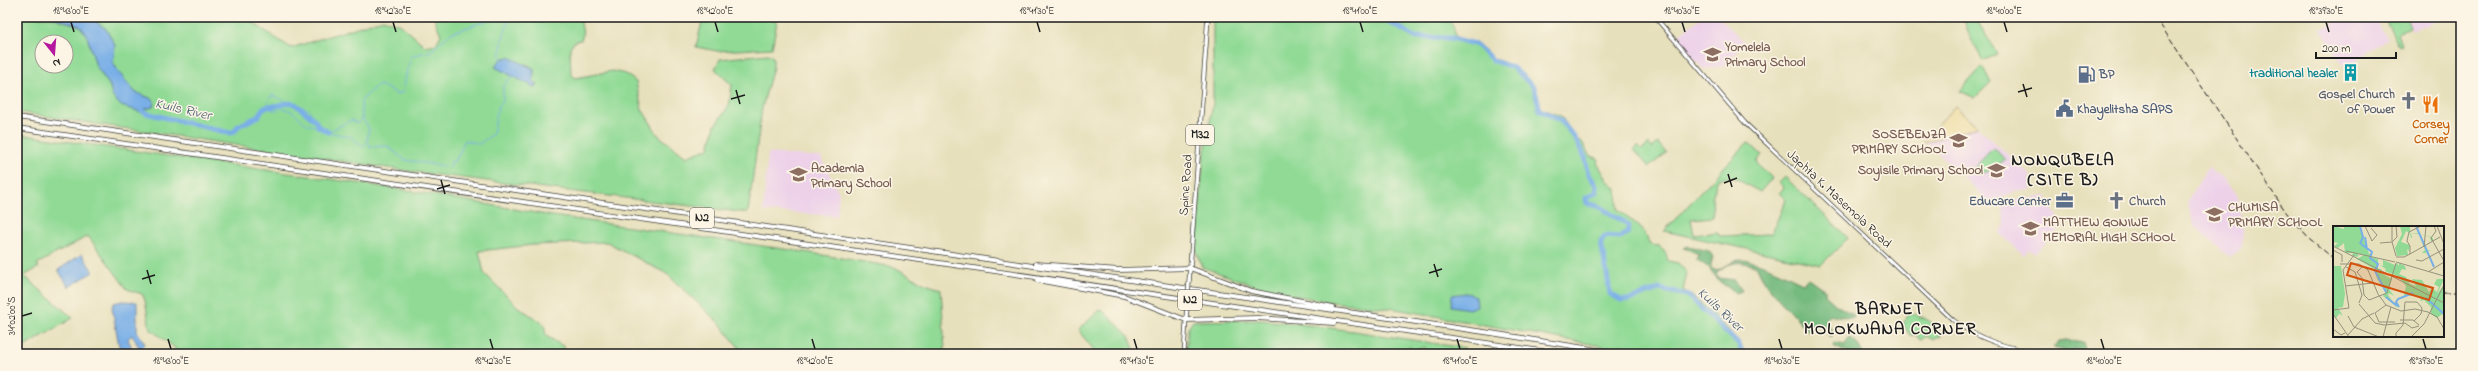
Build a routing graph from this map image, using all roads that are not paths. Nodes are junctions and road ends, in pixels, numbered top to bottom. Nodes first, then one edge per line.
1 (1208, 17) edge
2 (1654, 17) edge
3 (17, 117) edge
4 (17, 128) edge
5 (1022, 265) junction
6 (1190, 268) junction
7 (1012, 273) junction
8 (1370, 315) junction
9 (1186, 320) junction
10 (1369, 326) junction
11 (1184, 354) edge
12 (1562, 354) edge
13 (1623, 354) edge
14 (2040, 354) edge

1 - 6 main road, Spine Road / M32
2 - 14 main road, Japhta K. Masemola Road
3 - 5 highway, N2
4 - 7 highway, N2
5 - 6 highway
5 - 8 highway, N2
6 - 8 highway
6 - 9 main road, Spine Road / M32, bridge
7 - 9 highway
7 - 10 highway, N2
8 - 13 highway, N2
9 - 10 highway
9 - 11 main road, Spine Road / M32
10 - 12 highway, N2

